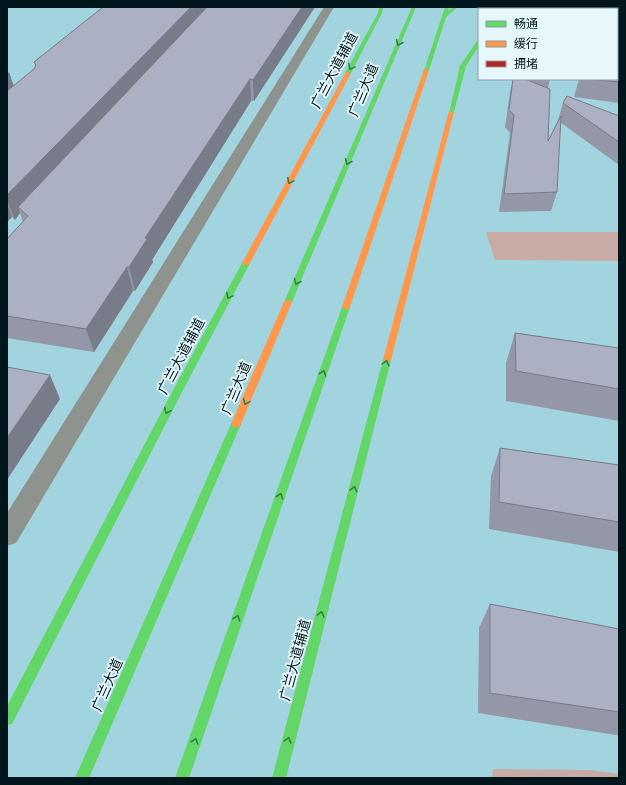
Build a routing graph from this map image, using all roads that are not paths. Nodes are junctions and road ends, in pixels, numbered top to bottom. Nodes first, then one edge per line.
1 (330, 7) edge
2 (381, 7) edge
3 (414, 7) edge
4 (447, 7) edge
5 (456, 7) edge
6 (443, 17) junction
7 (478, 44) edge
8 (7, 535) edge
9 (7, 719) edge
10 (82, 778) edge
11 (182, 778) edge
12 (279, 778) edge

1 - 8 street
2 -> 9 main road, 广兰大道辅道
3 -> 10 main road, 广兰大道
4 - 6 main road
5 - 6 main road
11 -> 6 main road
12 -> 7 main road, 广兰大道辅道

